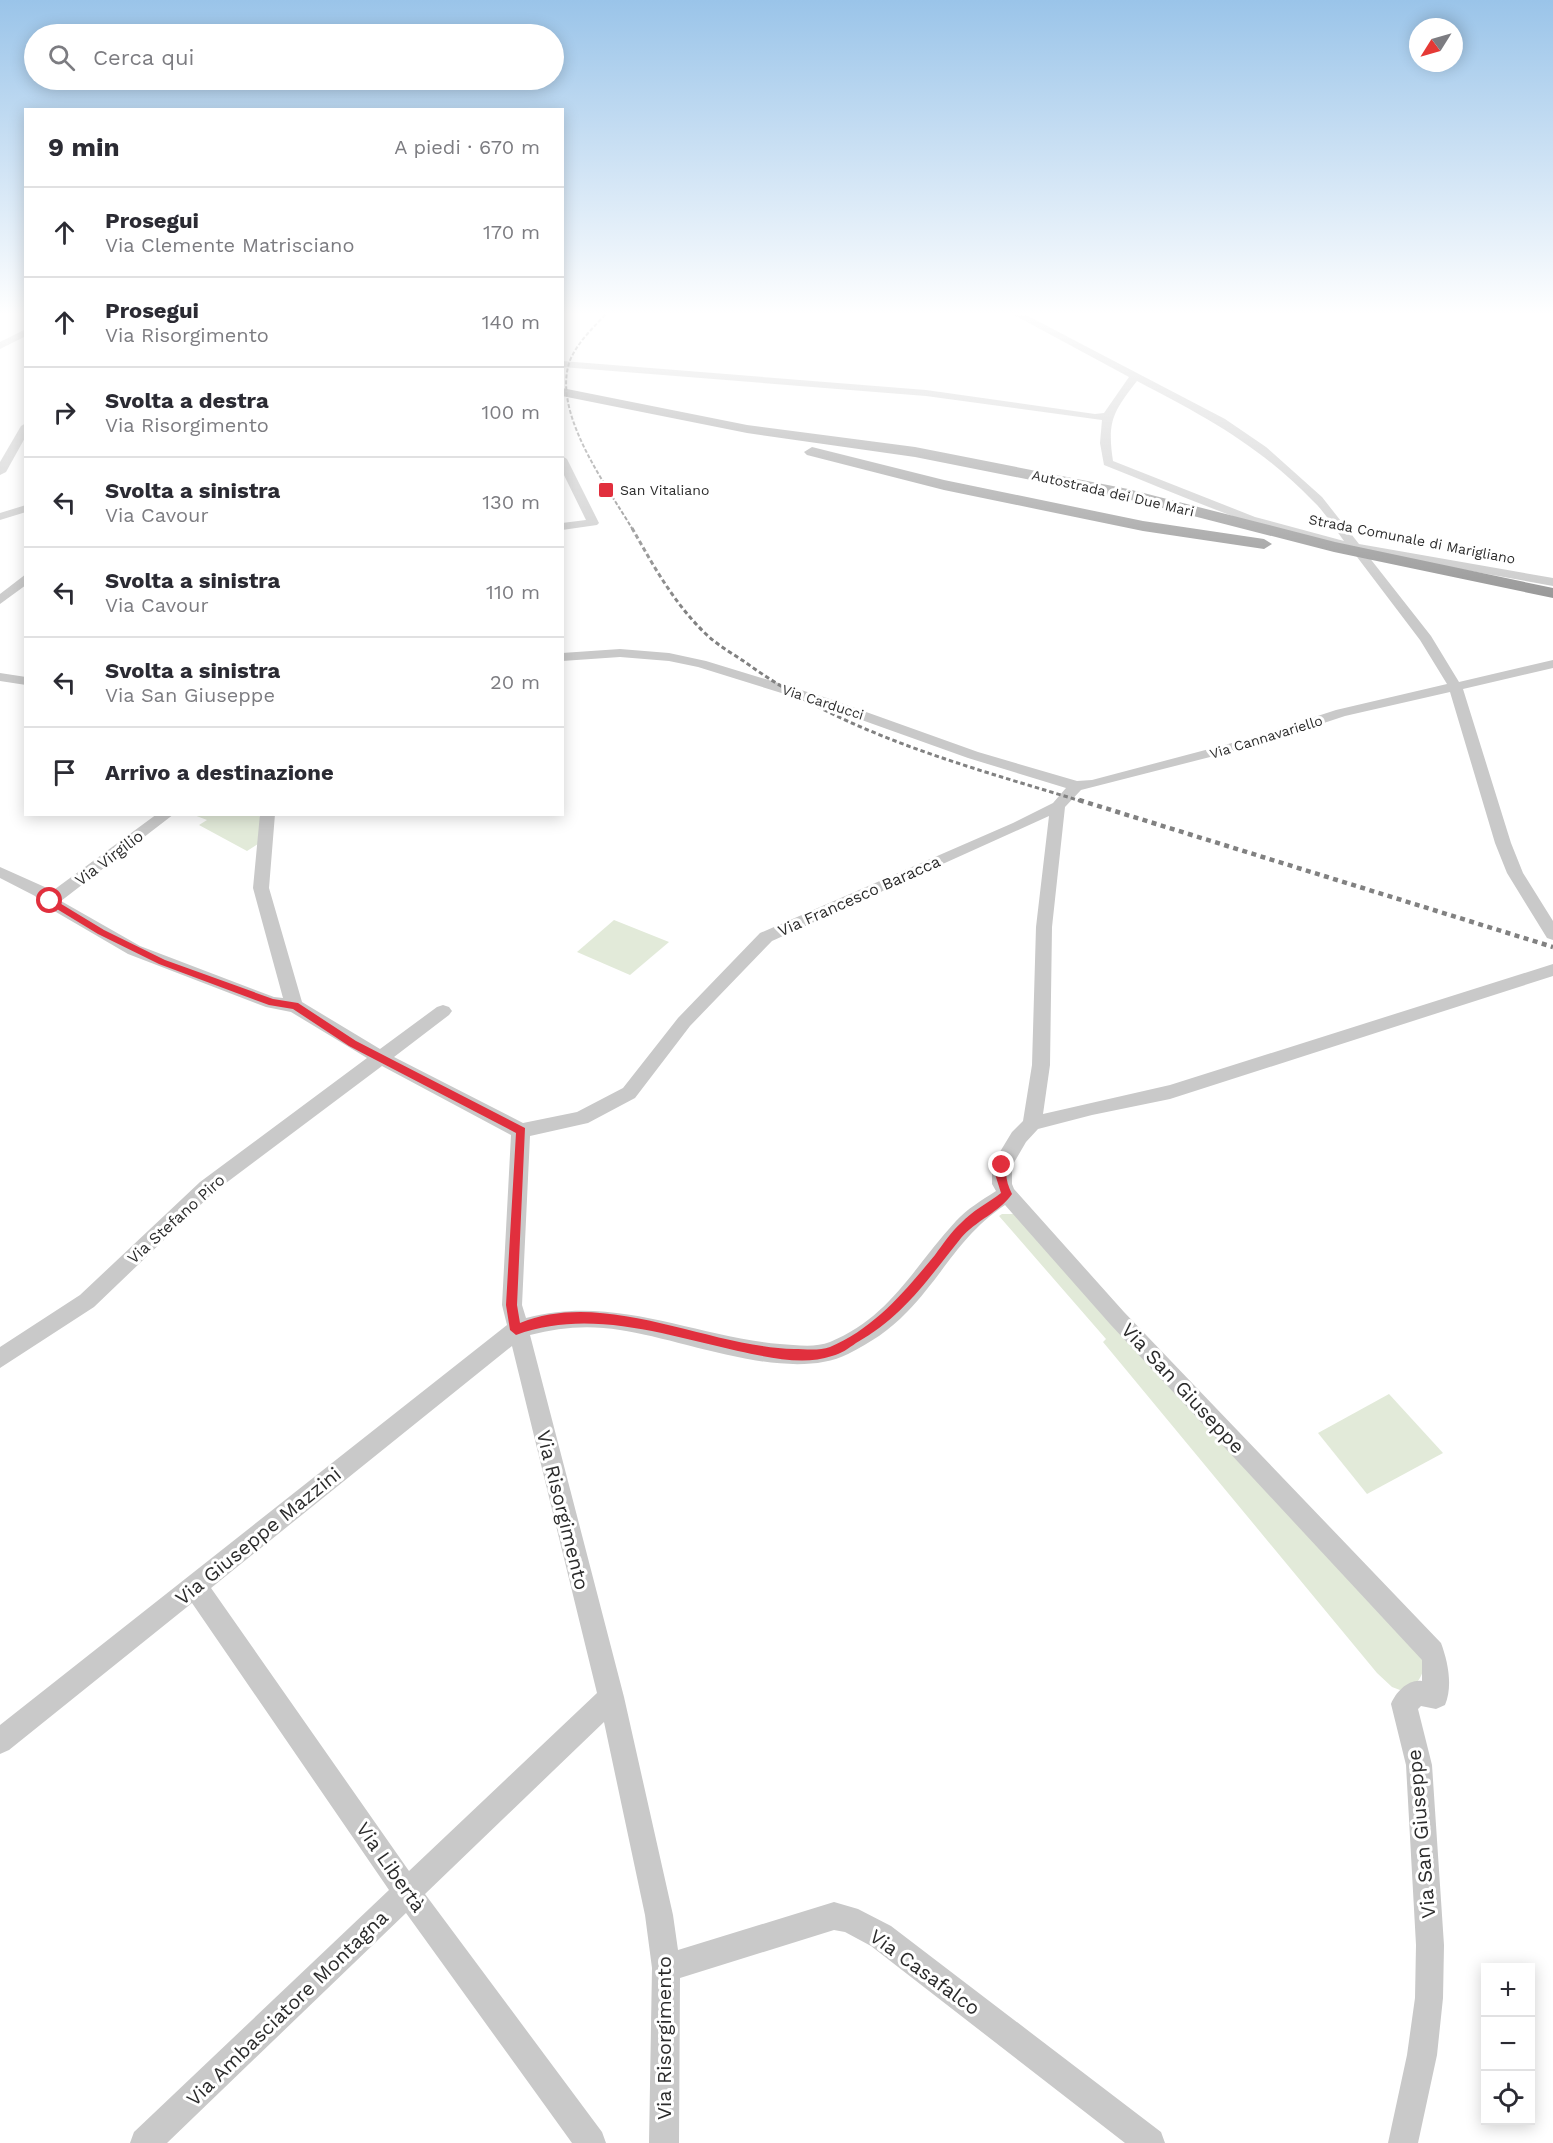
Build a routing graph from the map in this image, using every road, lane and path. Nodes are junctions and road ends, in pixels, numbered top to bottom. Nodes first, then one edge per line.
1 (645, 415) edge
2 (677, 415) edge
3 (1081, 415) edge
4 (1211, 415) edge
5 (1107, 416) joint
6 (24, 430) edge
7 (564, 463) edge
8 (0, 472) edge
9 (24, 509) edge
10 (0, 517) edge
11 (564, 527) edge
12 (24, 580) edge
13 (1553, 582) edge
14 (1553, 592) edge
15 (1553, 599) edge
16 (0, 600) edge
17 (564, 657) edge
18 (1553, 664) edge
19 (0, 677) edge
20 (24, 681) edge
21 (1455, 686) junction
22 (1076, 786) junction
23 (1058, 806) junction
24 (164, 816) edge
25 (268, 816) edge
26 (0, 872) edge
27 (50, 901) junction
28 (1553, 934) edge
29 (1553, 970) edge
30 (295, 1006) junction
31 (443, 1011) dead end
32 (382, 1058) junction
33 (1032, 1124) junction
34 (521, 1131) junction
35 (1007, 1194) junction
36 (516, 1330) junction
37 (0, 1359) edge
38 (196, 1587) junction
39 (611, 1697) junction
40 (0, 1741) edge
41 (408, 1893) junction
42 (666, 1968) junction
43 (145, 2143) edge
44 (591, 2143) edge
45 (664, 2143) edge
46 (1150, 2143) edge
47 (1403, 2143) edge

1 - 15 highway, Autostrada dei Due Mari
2 - 14 highway, Autostrada dei Due Mari
3 - 5 street
4 - 21 street
5 - 13 street, Strada Comunale di Marigliano
6 - 8 street
7 - 11 street
9 - 10 street
12 - 16 street
17 - 22 street, Via Carducci
18 - 21 street, Via Cannavariello
19 - 20 street
21 - 22 street, Via Cannavariello
21 - 28 street
22 - 23 street, Via Francesco Baracca
23 - 33 street
23 - 34 street, Via Francesco Baracca
24 - 27 street, Via Virgilio
25 - 30 street
26 - 27 street
27 - 30 street
29 - 33 street
30 - 32 street
31 - 32 street, Via Stefano Piro
32 - 34 street
32 - 37 street, Via Stefano Piro
33 - 35 street
34 - 36 street, Via Risorgimento
35 - 36 street
35 - 47 street, Via San Giuseppe
36 - 38 street, Via Giuseppe Mazzini
36 - 39 street, Via Risorgimento
38 - 40 street, Via Giuseppe Mazzini
38 - 41 street, Via Libertà
39 - 41 street, Via Ambasciatore Montagna
39 - 42 street, Via Risorgimento
41 - 43 street, Via Ambasciatore Montagna
41 - 44 street, Via Libertà
42 - 45 street, Via Risorgimento
42 - 46 street, Via Casafalco

